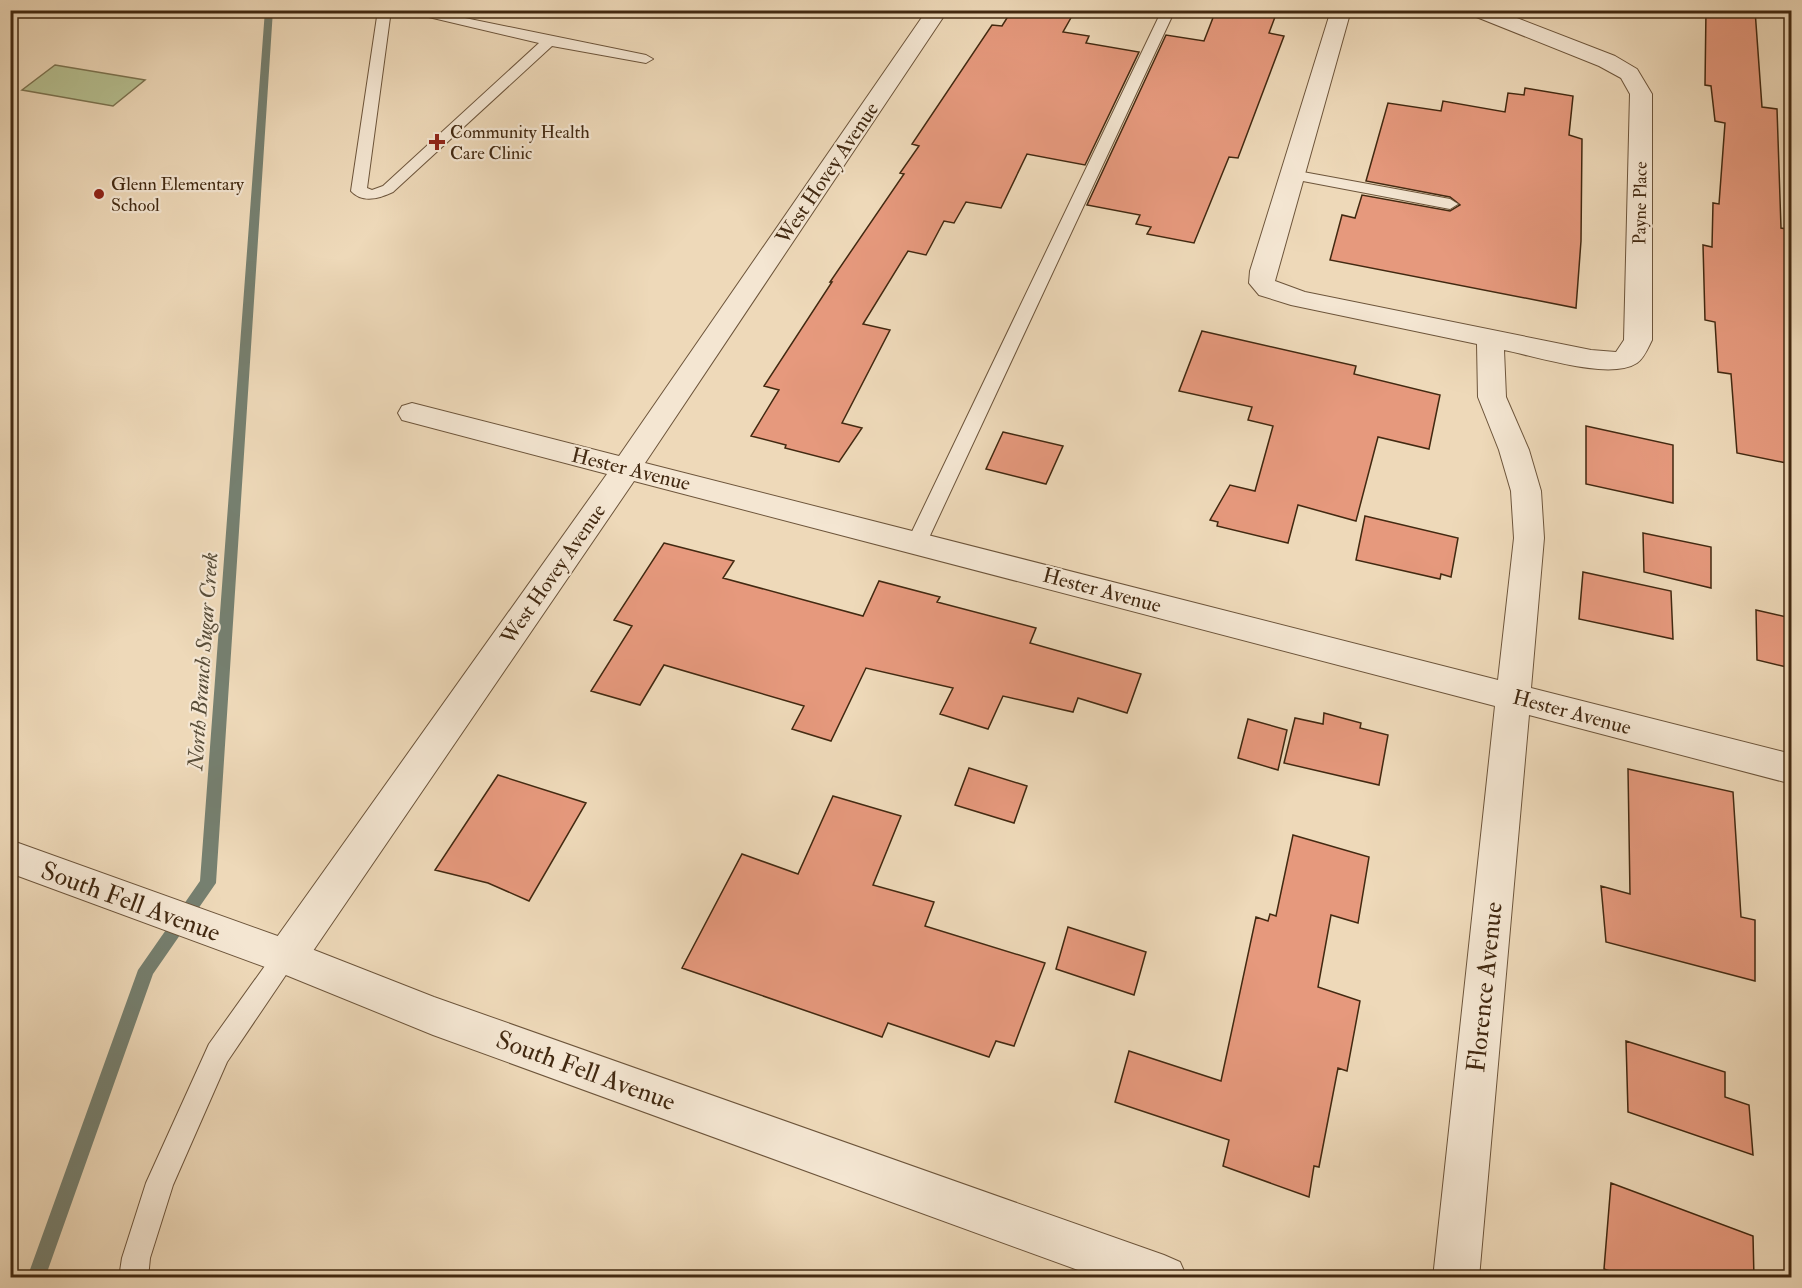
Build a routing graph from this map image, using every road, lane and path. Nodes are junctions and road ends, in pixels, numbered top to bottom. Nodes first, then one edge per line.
1 (385, 10) edge
2 (405, 10) edge
3 (938, 10) edge
4 (1169, 10) edge
5 (1341, 10) edge
6 (1476, 10) edge
7 (549, 41) junction
8 (646, 59) dead end
9 (1292, 175) junction
10 (1450, 204) dead end
11 (1490, 338) junction
12 (412, 413) dead end
13 (626, 469) junction
14 (917, 542) junction
15 (1512, 697) junction
16 (1791, 770) edge
17 (10, 856) edge
18 (286, 957) junction
19 (133, 1278) edge
20 (1164, 1278) edge
21 (1456, 1278) edge

1 - 7 lane
2 - 7 lane
3 - 13 street, West Hovey Avenue
4 - 14 lane
5 - 9 street, Payne Place
6 - 11 street, Payne Place
7 - 8 lane
9 - 10 lane
9 - 11 street, Payne Place
11 - 15 street
12 - 13 street, Hester Avenue
13 - 14 street, Hester Avenue
13 - 18 street, West Hovey Avenue
14 - 15 street, Hester Avenue
15 - 16 street, Hester Avenue
15 - 21 street, Florence Avenue
17 - 18 street, South Fell Avenue
18 - 19 lane
18 - 20 street, South Fell Avenue

